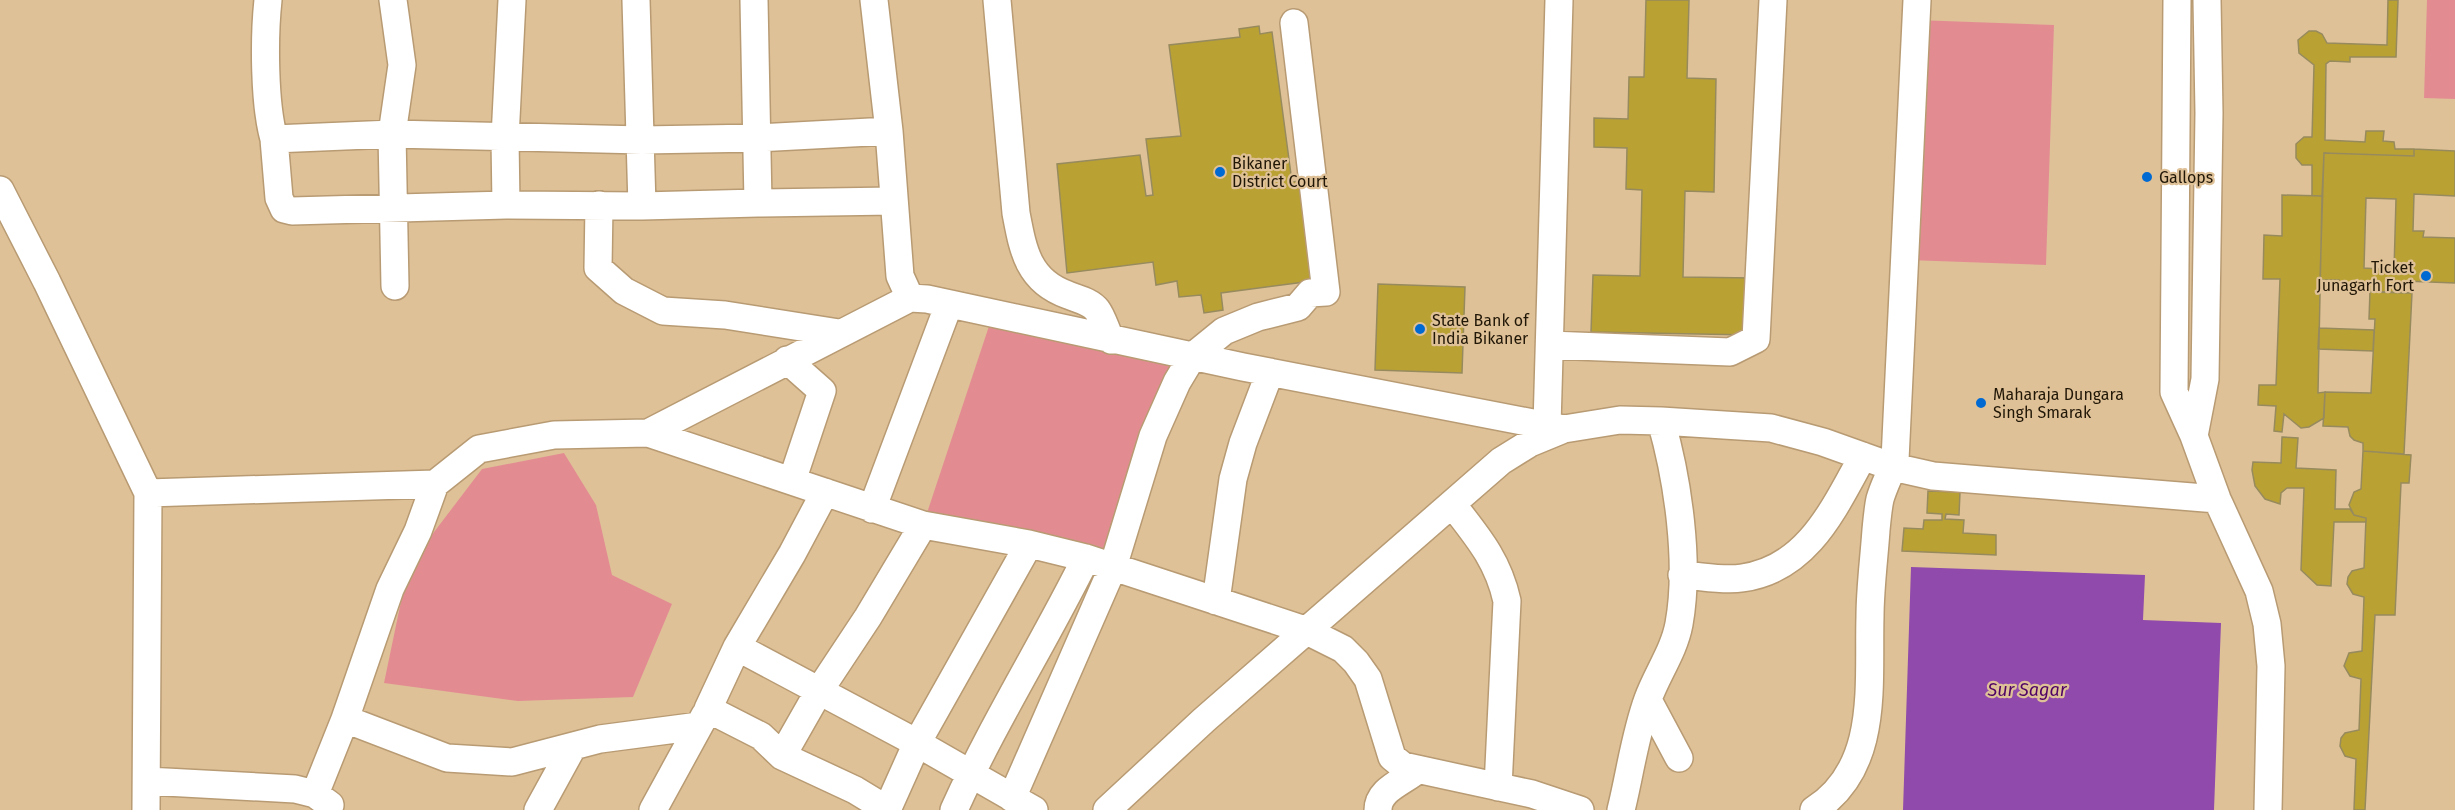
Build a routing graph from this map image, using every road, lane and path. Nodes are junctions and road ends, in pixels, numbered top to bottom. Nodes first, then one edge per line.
1 (268, 0) edge
2 (393, 0) edge
3 (512, 0) edge
4 (636, 0) edge
5 (754, 0) edge
6 (873, 0) edge
7 (997, 0) edge
8 (1559, 0) edge
9 (1773, 0) edge
10 (1917, 0) edge
11 (2177, 0) edge
12 (2207, 0) edge
13 (1294, 23) dead end
14 (890, 131) junction
15 (392, 134) junction
16 (505, 138) junction
17 (758, 138) junction
18 (274, 139) junction
19 (642, 140) junction
20 (0, 190) edge
21 (893, 201) junction
22 (758, 203) junction
23 (506, 205) junction
24 (599, 205) junction
25 (642, 206) junction
26 (394, 208) junction
27 (395, 286) dead end
28 (910, 298) junction
29 (949, 304) junction
30 (839, 333) junction
31 (1111, 340) junction
32 (1550, 345) junction
33 (1192, 357) junction
34 (787, 360) junction
35 (1270, 372) junction
36 (1661, 421) junction
37 (1556, 428) junction
38 (648, 433) junction
39 (2194, 436) junction
40 (1863, 456) junction
41 (1893, 467) junction
42 (792, 481) junction
43 (435, 484) junction
44 (825, 492) junction
45 (148, 493) junction
46 (2217, 499) junction
47 (1452, 504) junction
48 (872, 509) junction
49 (923, 525) junction
50 (1029, 543) junction
51 (1086, 558) junction
52 (1113, 567) junction
53 (1682, 575) junction
54 (1216, 601) junction
55 (1305, 630) junction
56 (737, 647) junction
57 (819, 691) junction
58 (1648, 700) junction
59 (703, 717) junction
60 (345, 719) junction
61 (917, 743) junction
62 (572, 748) junction
63 (782, 756) junction
64 (1679, 758) dead end
65 (1416, 771) junction
66 (970, 774) junction
67 (147, 781) junction
68 (1498, 787) junction
69 (1023, 804) edge
70 (330, 805) edge
71 (146, 810) edge
72 (538, 810) edge
73 (653, 810) edge
74 (887, 810) edge
75 (954, 810) edge
76 (1107, 810) edge
77 (1378, 810) edge
78 (1580, 810) edge
79 (1621, 810) edge
80 (1814, 810) edge
81 (2268, 810) edge

1 - 18 street
2 - 15 street
3 - 16 street
4 - 19 street
5 - 17 street
6 - 14 street
7 - 31 street
8 - 32 street
9 - 32 street
10 - 41 street
11 - 39 street
12 - 39 street
13 - 33 street
14 - 17 street
14 - 21 street
15 - 16 street
15 - 18 street
15 - 26 street
16 - 19 street
16 - 23 street
17 - 19 street
17 - 22 street
18 - 26 street
19 - 25 street
20 - 45 street
21 - 22 street
21 - 28 street
22 - 25 street
23 - 24 street
23 - 26 street
24 - 25 street
24 - 30 street
26 - 27 street
28 - 29 street
28 - 30 street
29 - 31 street
29 - 48 street
30 - 34 street
31 - 33 street
32 - 37 street
33 - 35 street
33 - 52 street
34 - 38 street
34 - 42 street
35 - 37 street
35 - 54 street
36 - 37 street
36 - 40 street
36 - 53 street
37 - 47 street
38 - 42 street
38 - 43 street
39 - 46 street
40 - 41 street
40 - 53 street
41 - 46 street
41 - 80 street
42 - 44 street
43 - 45 street
43 - 60 street
44 - 48 street
44 - 56 street
45 - 67 street
46 - 81 street
47 - 55 street
47 - 68 street
48 - 49 street
49 - 50 street
49 - 57 street
50 - 51 street
50 - 61 street
51 - 52 street
51 - 66 street
52 - 54 street
52 - 69 street
53 - 58 street
54 - 55 street
55 - 65 street
55 - 76 street
56 - 57 street
56 - 59 street
57 - 61 street
57 - 63 street
58 - 64 street
58 - 79 street
59 - 62 street
59 - 63 street
59 - 73 street
60 - 62 street
60 - 70 street
61 - 66 street
61 - 74 street
62 - 72 street
63 - 74 street
65 - 68 street
65 - 77 street
66 - 69 street
66 - 75 street
67 - 70 street
67 - 71 street
68 - 78 street

